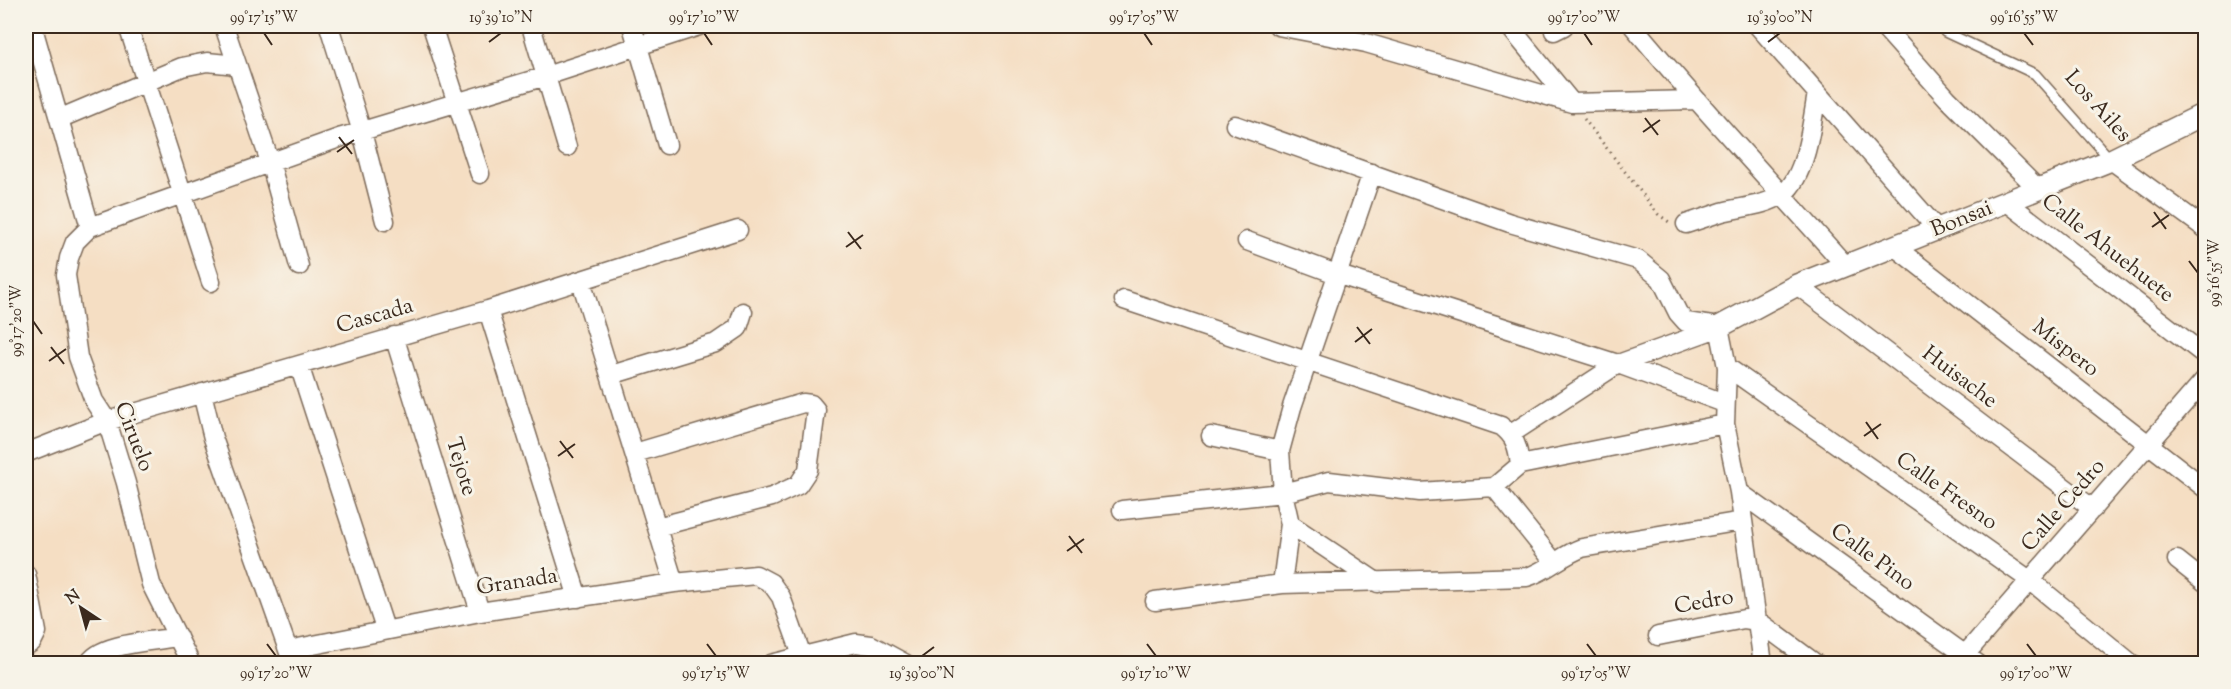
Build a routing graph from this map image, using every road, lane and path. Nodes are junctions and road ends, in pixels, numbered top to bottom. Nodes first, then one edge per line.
1 (128, 26) edge
2 (224, 26) edge
3 (329, 26) edge
4 (432, 26) edge
5 (531, 26) edge
6 (632, 26) edge
7 (699, 26) edge
8 (1278, 26) edge
9 (1509, 26) edge
10 (1633, 26) edge
11 (1758, 26) edge
12 (1883, 26) edge
13 (1945, 32) dead end
14 (35, 35) dead end
15 (638, 45) junction
16 (237, 65) junction
17 (546, 76) junction
18 (145, 81) junction
19 (1817, 93) junction
20 (1694, 100) junction
21 (1572, 103) junction
22 (458, 104) junction
23 (61, 118) junction
24 (2203, 118) edge
25 (1235, 125) dead end
26 (362, 132) junction
27 (667, 144) dead end
28 (567, 147) dead end
29 (2111, 160) junction
30 (270, 162) junction
31 (1372, 173) junction
32 (480, 174) dead end
33 (2039, 190) junction
34 (182, 192) junction
35 (1783, 194) junction
36 (2007, 202) junction
37 (385, 220) dead end
38 (1686, 224) joint
39 (90, 227) junction
40 (2205, 229) edge
41 (738, 230) dead end
42 (1938, 230) junction
43 (1247, 241) dead end
44 (1895, 247) junction
45 (1845, 265) junction
46 (299, 266) dead end
47 (1339, 275) junction
48 (581, 281) junction
49 (211, 282) dead end
50 (1797, 285) junction
51 (1124, 300) dead end
52 (488, 310) junction
53 (743, 312) dead end
54 (1719, 327) junction
55 (394, 336) junction
56 (2205, 356) edge
57 (1309, 361) junction
58 (1618, 364) junction
59 (299, 365) junction
60 (1727, 367) junction
61 (611, 375) junction
62 (2205, 378) edge
63 (202, 393) junction
64 (1724, 403) junction
65 (107, 422) junction
66 (1725, 424) junction
67 (1511, 434) junction
68 (1211, 436) dead end
69 (2149, 444) junction
70 (1280, 451) junction
71 (26, 453) edge
72 (634, 453) junction
73 (1520, 465) junction
74 (1494, 487) junction
75 (2205, 489) edge
76 (1739, 492) junction
77 (1283, 493) junction
78 (2093, 509) junction
79 (1122, 510) dead end
80 (1742, 521) junction
81 (1290, 524) junction
82 (657, 527) junction
83 (2177, 560) dead end
84 (1554, 562) junction
85 (26, 574) edge
86 (2031, 581) junction
87 (674, 583) junction
88 (1378, 583) junction
89 (2205, 583) edge
90 (1282, 584) junction
91 (578, 598) junction
92 (1155, 601) dead end
93 (480, 612) junction
94 (1758, 621) junction
95 (385, 629) junction
96 (1658, 636) dead end
97 (178, 638) junction
98 (26, 646) edge
99 (291, 657) edge
100 (804, 659) edge
101 (1966, 660) edge
102 (89, 663) edge
103 (191, 663) edge
104 (771, 663) edge
105 (906, 663) edge
106 (1763, 663) edge
107 (1816, 663) edge
108 (2132, 663) edge

1 - 18 street
2 - 16 street
3 - 26 street
4 - 22 street
5 - 17 street
6 - 15 street
7 - 15 street
8 - 21 street
9 - 21 street
10 - 20 street
11 - 19 street
12 - 33 street
13 - 29 lane, Los Ailes
14 - 23 street
15 - 17 street
15 - 27 street
16 - 18 street
16 - 30 street
17 - 22 street
17 - 28 street
18 - 23 street
18 - 34 street
19 - 35 street
19 - 42 street
20 - 21 street
20 - 35 street
21 - 38 path
22 - 26 street
22 - 32 street
23 - 39 street
24 - 29 street, Bonsai
25 - 31 street
26 - 30 street
26 - 37 street
29 - 33 street, Bonsai
29 - 40 street, Los Ailes
30 - 34 street
30 - 46 street
31 - 47 street
31 - 54 street
33 - 36 street, Bonsai
34 - 39 street
34 - 49 street
35 - 38 street
35 - 45 street
36 - 42 street, Bonsai
36 - 56 street, Calle Ahuehuete
39 - 65 street, Ciruelo
41 - 48 street, Cascada
42 - 44 street, Bonsai
43 - 47 street
44 - 45 street, Bonsai
44 - 69 street, Mispero
45 - 50 street, Bonsai
47 - 57 street
47 - 58 street
48 - 52 street, Cascada
48 - 61 street
50 - 54 street, Bonsai
50 - 78 street, Huisache
51 - 57 street
52 - 55 street, Cascada
52 - 91 street
53 - 61 street
54 - 58 street
54 - 60 street
55 - 59 street, Cascada
55 - 93 street, Tejote
57 - 67 street
57 - 70 street
58 - 64 street
58 - 67 street
59 - 63 street, Cascada
59 - 95 street
60 - 64 street
60 - 86 street, Calle Fresno
61 - 72 street
62 - 69 street, Calle Cedro
63 - 65 street, Cascada
63 - 99 street
64 - 66 street
65 - 71 street, Cascada
65 - 97 street, Ciruelo
66 - 73 street
66 - 76 street
67 - 73 street
68 - 70 street
69 - 75 street, Mispero
69 - 78 street, Calle Cedro
70 - 77 street
72 - 82 street
72 - 82 street
73 - 74 street
74 - 77 street
74 - 84 street
76 - 80 street
76 - 101 street, Calle Pino
77 - 79 street
77 - 81 street
78 - 86 street, Calle Cedro
80 - 84 street
80 - 94 street
81 - 88 street
81 - 90 street
82 - 87 street
83 - 89 street
84 - 88 street
85 - 98 street
86 - 101 street, Calle Cedro
86 - 108 street, Calle Fresno
87 - 91 street, Granada
87 - 100 street, Granada
88 - 90 street
90 - 92 street
91 - 93 street, Granada
93 - 95 street, Granada
94 - 96 street, Cedro
94 - 106 street
94 - 107 street, Cedro
95 - 99 street, Granada
97 - 102 street
97 - 103 street, Ciruelo
100 - 104 street
100 - 105 street

